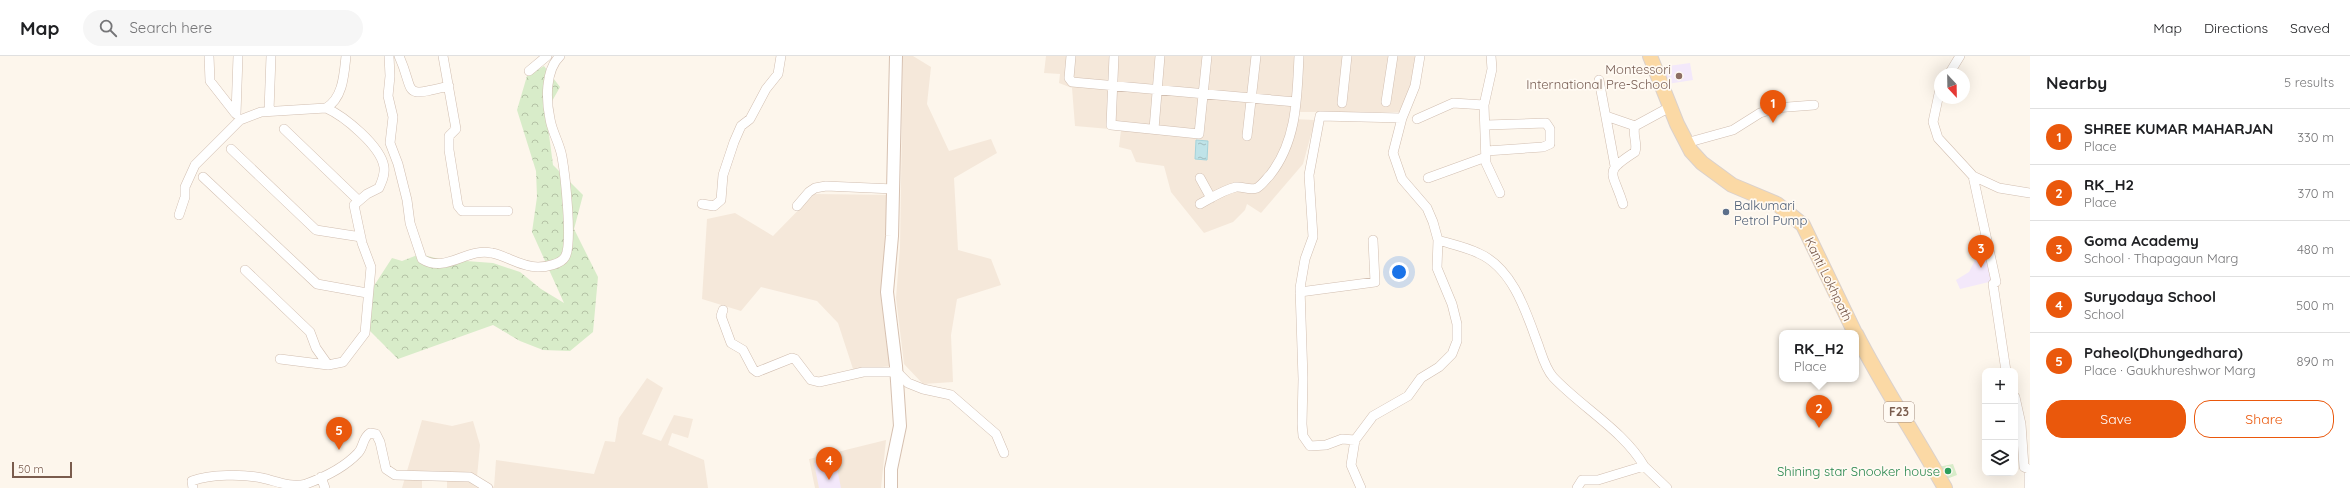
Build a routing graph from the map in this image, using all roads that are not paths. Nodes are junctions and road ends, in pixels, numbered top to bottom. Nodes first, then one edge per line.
1 (209, 56) edge
2 (238, 56) edge
3 (271, 56) edge
4 (346, 56) edge
5 (389, 56) edge
6 (399, 56) edge
7 (443, 56) edge
8 (547, 56) edge
9 (560, 56) edge
10 (781, 56) edge
11 (896, 56) edge
12 (1071, 56) edge
13 (1114, 56) edge
14 (1160, 56) edge
15 (1207, 56) edge
16 (1256, 56) edge
17 (1299, 56) edge
18 (1348, 56) edge
19 (1393, 56) edge
20 (1420, 56) edge
21 (1491, 56) edge
22 (1650, 56) edge
23 (1960, 56) edge
24 (1953, 68) edge
25 (529, 71) dead end
26 (1600, 80) dead end
27 (1112, 85) junction
28 (449, 86) junction
29 (1158, 90) junction
30 (1203, 94) junction
31 (1251, 99) junction
32 (1296, 102) junction
33 (1386, 102) dead end
34 (1342, 103) dead end
35 (1937, 104) edge
36 (1484, 105) junction
37 (1814, 105) dead end
38 (1670, 107) junction
39 (326, 108) junction
40 (269, 112) junction
41 (1606, 116) junction
42 (237, 117) junction
43 (1402, 118) junction
44 (1417, 119) dead end
45 (1486, 125) junction
46 (1635, 126) junction
47 (284, 129) dead end
48 (1154, 129) junction
49 (1247, 136) dead end
50 (1686, 143) junction
51 (231, 149) dead end
52 (1486, 154) junction
53 (1615, 166) junction
54 (1973, 176) junction
55 (203, 177) dead end
56 (1200, 178) dead end
57 (1428, 178) dead end
58 (894, 189) junction
59 (1500, 193) dead end
60 (2030, 193) edge
61 (1211, 198) junction
62 (358, 200) junction
63 (702, 204) dead end
64 (1200, 204) dead end
65 (1623, 204) dead end
66 (797, 206) dead end
67 (508, 210) dead end
68 (179, 215) dead end
69 (360, 237) junction
70 (1373, 240) dead end
71 (1438, 240) junction
72 (245, 270) dead end
73 (367, 292) junction
74 (1300, 292) junction
75 (723, 310) dead end
76 (1854, 330) edge
77 (1859, 340) edge
78 (280, 359) dead end
79 (328, 365) junction
80 (2006, 368) edge
81 (897, 372) junction
82 (2017, 404) edge
83 (1355, 440) junction
84 (1004, 452) dead end
85 (1644, 466) junction
86 (2030, 469) edge
87 (321, 477) junction
88 (193, 488) edge
89 (325, 488) edge
90 (488, 488) edge
91 (891, 488) edge
92 (1361, 488) edge
93 (1577, 488) edge
94 (1667, 488) edge
95 (1945, 488) edge
96 (2029, 488) edge

1 - 42 street
2 - 42 street
3 - 40 street
4 - 39 street
5 - 9 street
6 - 28 street
7 - 28 street
8 - 25 street
10 - 63 street
11 - 58 main road
12 - 27 street
13 - 27 street
14 - 29 street
15 - 30 street
16 - 31 street
17 - 32 street
18 - 34 street
19 - 33 street
20 - 43 street
21 - 36 street
22 - 38 main road, Kanti Lokhpath / F23
23 - 24 street
26 - 41 street
27 - 29 street
27 - 48 street
28 - 67 street
29 - 30 street
29 - 48 street
30 - 31 street
30 - 48 street
31 - 32 street
31 - 49 street
32 - 61 street
35 - 54 street
36 - 44 street
36 - 45 street
37 - 50 street
38 - 46 street
38 - 50 main road, Kanti Lokhpath / F23
39 - 40 street
39 - 62 street
40 - 42 street
41 - 46 street
41 - 53 street
42 - 68 street
43 - 71 street
43 - 74 street
45 - 52 street
45 - 52 street
46 - 53 street
47 - 62 street
50 - 76 main road, Kanti Lokhpath / F23
51 - 69 street
52 - 57 street
52 - 59 street
53 - 65 street
54 - 60 street
54 - 80 street
55 - 73 street
56 - 61 street
58 - 66 street
58 - 81 main road
61 - 64 street
62 - 69 street
69 - 73 street
70 - 74 street
71 - 83 street
71 - 85 street
72 - 79 street
73 - 79 street
74 - 83 street
75 - 81 street
77 - 95 main road, Kanti Lokhpath / F23
78 - 79 street
81 - 84 street
81 - 91 main road
82 - 86 street
83 - 92 street
85 - 93 street
85 - 94 street
86 - 96 street
87 - 88 street
87 - 89 street
87 - 90 street

